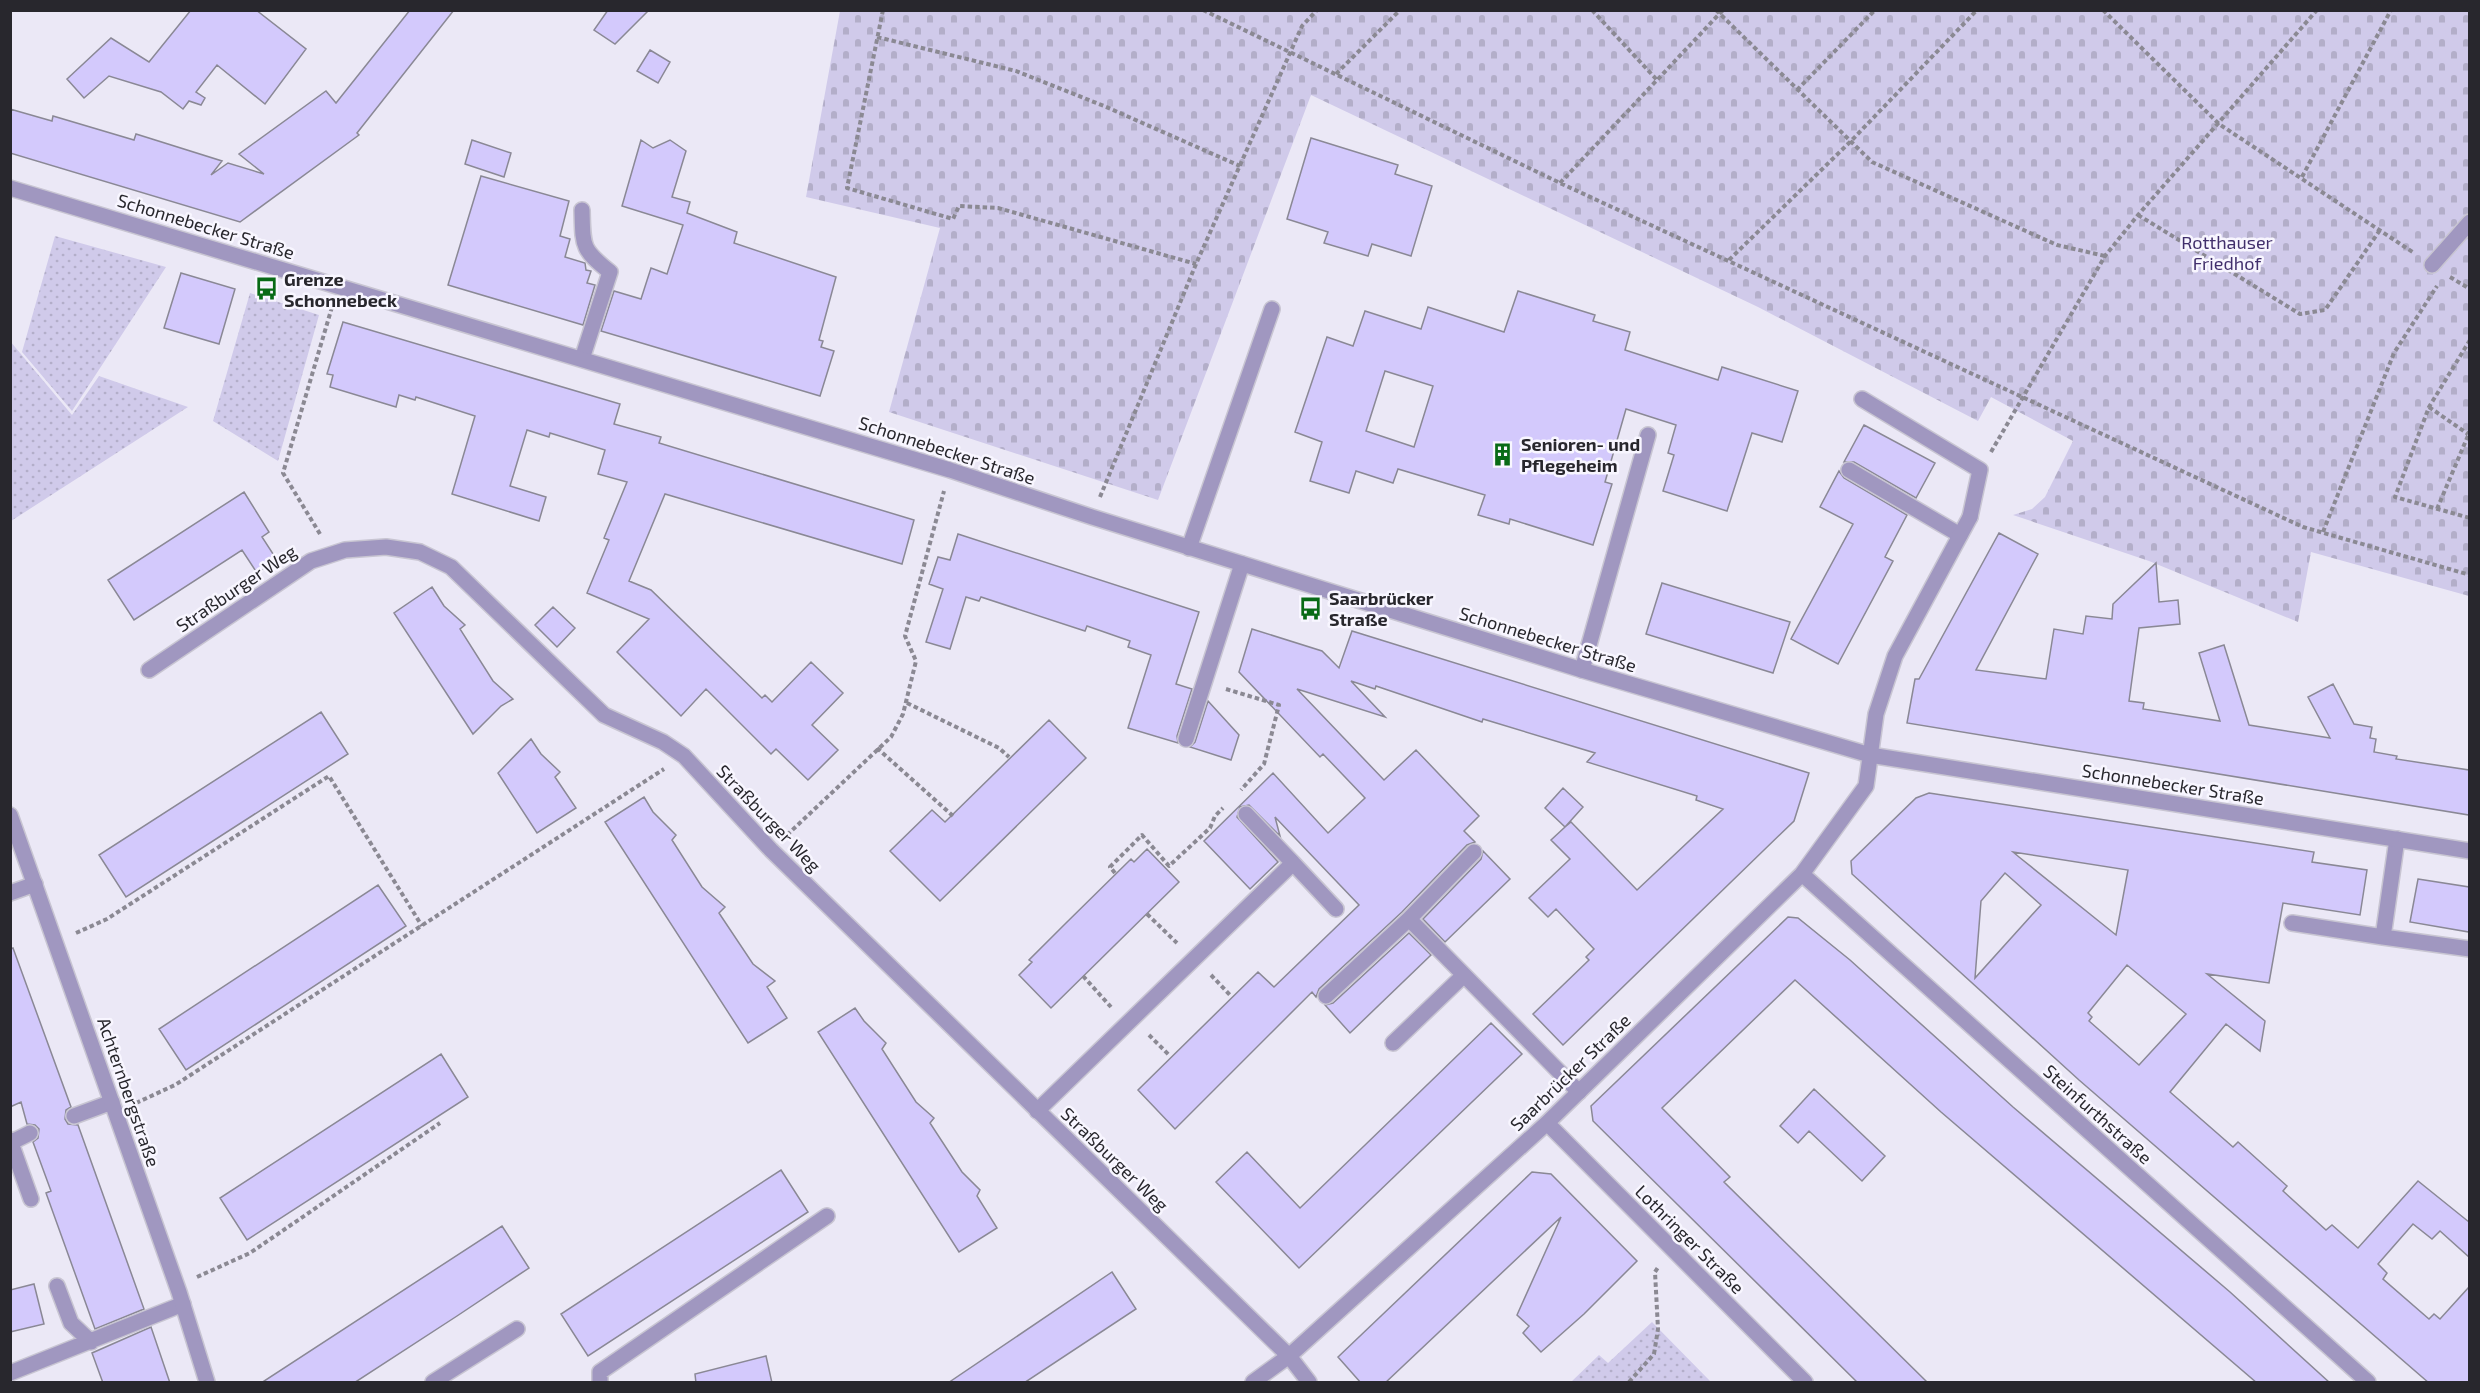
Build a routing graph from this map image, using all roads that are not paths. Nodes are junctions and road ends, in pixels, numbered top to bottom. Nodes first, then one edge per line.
1 (10, 188) edge
2 (582, 210) dead end
3 (2469, 222) edge
4 (2439, 269) road end
5 (1272, 309) dead end
6 (582, 359) junction
7 (1862, 399) dead end
8 (1648, 435) dead end
9 (1849, 470) dead end
10 (1960, 535) junction
11 (1189, 548) junction
12 (1242, 564) junction
13 (149, 670) dead end
14 (1582, 670) junction
15 (1186, 739) dead end
16 (1869, 755) junction
17 (1246, 814) dead end
18 (10, 815) edge
19 (2397, 839) junction
20 (2469, 851) edge
21 (1474, 852) dead end
22 (1293, 863) junction
23 (1802, 874) junction
24 (35, 884) junction
25 (10, 893) edge
26 (1336, 909) dead end
27 (1408, 919) junction
28 (2292, 923) dead end
29 (2383, 936) junction
30 (2469, 949) edge
31 (1464, 975) junction
32 (1326, 996) dead end
33 (1393, 1043) dead end
34 (1578, 1092) junction
35 (114, 1107) junction
36 (1038, 1111) junction
37 (74, 1116) dead end
38 (1547, 1123) junction
39 (30, 1133) dead end
40 (11, 1141) edge
41 (31, 1199) dead end
42 (827, 1216) dead end
43 (57, 1286) dead end
44 (183, 1304) junction
45 (517, 1329) dead end
46 (91, 1342) junction
47 (1289, 1356) junction
48 (10, 1373) edge
49 (207, 1383) edge
50 (433, 1383) edge
51 (600, 1383) edge
52 (1253, 1383) edge
53 (1309, 1383) edge
54 (1805, 1383) edge
55 (2368, 1383) edge

1 - 6 street, Schonnebecker Straße
2 - 6 street
3 - 4 street
5 - 11 street
6 - 11 street, Schonnebecker Straße
7 - 10 street
8 - 14 street
9 - 10 street
10 - 16 street
11 - 12 street, Schonnebecker Straße
12 - 14 street, Schonnebecker Straße
12 - 15 street
13 - 36 street, Straßburger Weg
14 - 16 street, Schonnebecker Straße
16 - 19 street, Schonnebecker Straße
16 - 23 street, Saarbrücker Straße
17 - 22 street
18 - 24 street, Achternbergstraße
19 - 20 street, Schonnebecker Straße
19 - 29 street
21 - 27 street
22 - 26 street
22 - 36 street
23 - 34 street, Saarbrücker Straße
23 - 55 street, Steinfurthstraße
24 - 25 street
24 - 35 street, Achternbergstraße
27 - 31 street
27 - 32 street
28 - 29 street
29 - 30 street
31 - 33 street
31 - 34 street
34 - 38 street, Saarbrücker Straße
35 - 37 street
35 - 44 street, Achternbergstraße
36 - 47 street, Straßburger Weg
38 - 47 street, Saarbrücker Straße
38 - 54 street, Lothringer Straße
39 - 40 street
40 - 41 street
42 - 51 street
43 - 46 street
44 - 46 street
44 - 49 street, Achternbergstraße
45 - 50 street
46 - 48 street
47 - 52 street, Saarbrücker Straße
47 - 53 street, Straßburger Weg

